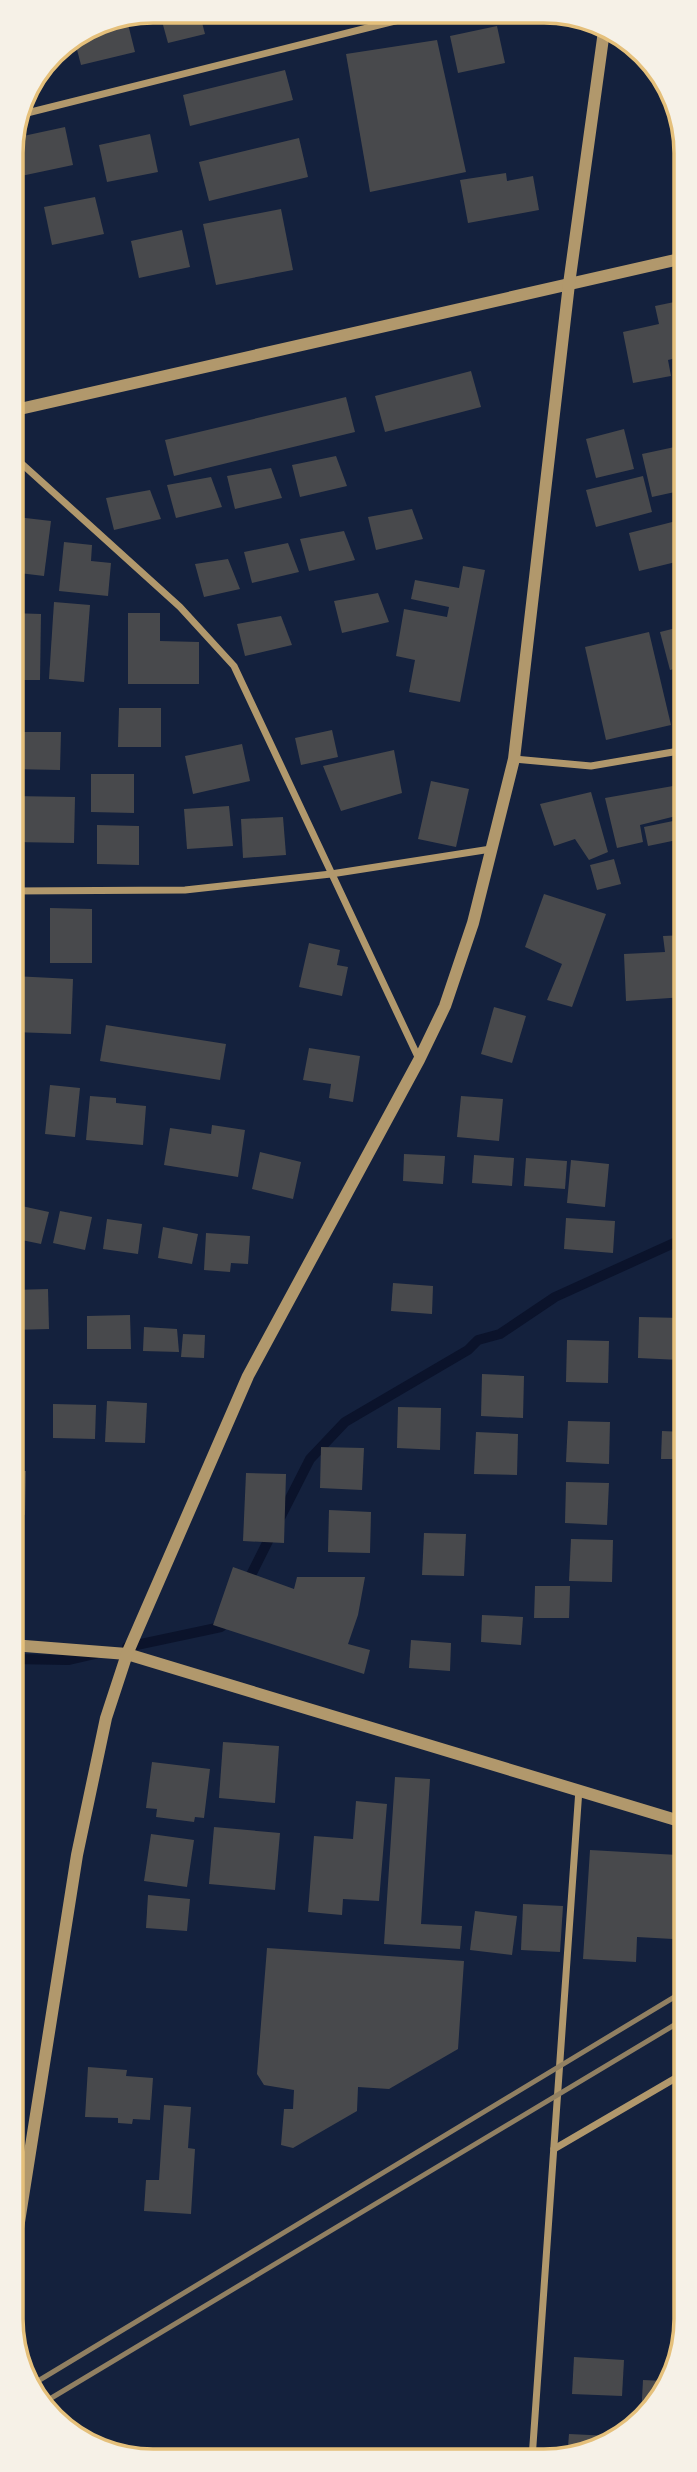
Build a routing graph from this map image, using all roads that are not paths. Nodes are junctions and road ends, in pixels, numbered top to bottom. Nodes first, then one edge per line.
1 (387, 23) edge
2 (603, 37) edge
3 (29, 112) edge
4 (674, 260) edge
5 (569, 284) junction
6 (23, 408) edge
7 (23, 465) edge
8 (674, 752) edge
9 (514, 759) junction
10 (491, 849) junction
11 (331, 874) junction
12 (23, 891) edge
13 (419, 1060) junction
14 (23, 1646) edge
15 (127, 1654) junction
16 (579, 1789) junction
17 (674, 1819) edge
18 (674, 2079) edge
19 (554, 2149) junction
20 (23, 2171) edge
21 (533, 2449) edge

1 - 3 street
2 - 5 street
4 - 5 street
5 - 6 street
5 - 9 street
7 - 11 street
8 - 9 street
9 - 10 street
10 - 11 street
10 - 13 street
11 - 12 street
11 - 13 street
13 - 15 street
14 - 15 street
15 - 16 street
15 - 20 street
16 - 17 street
16 - 19 street
18 - 19 street
19 - 21 street

